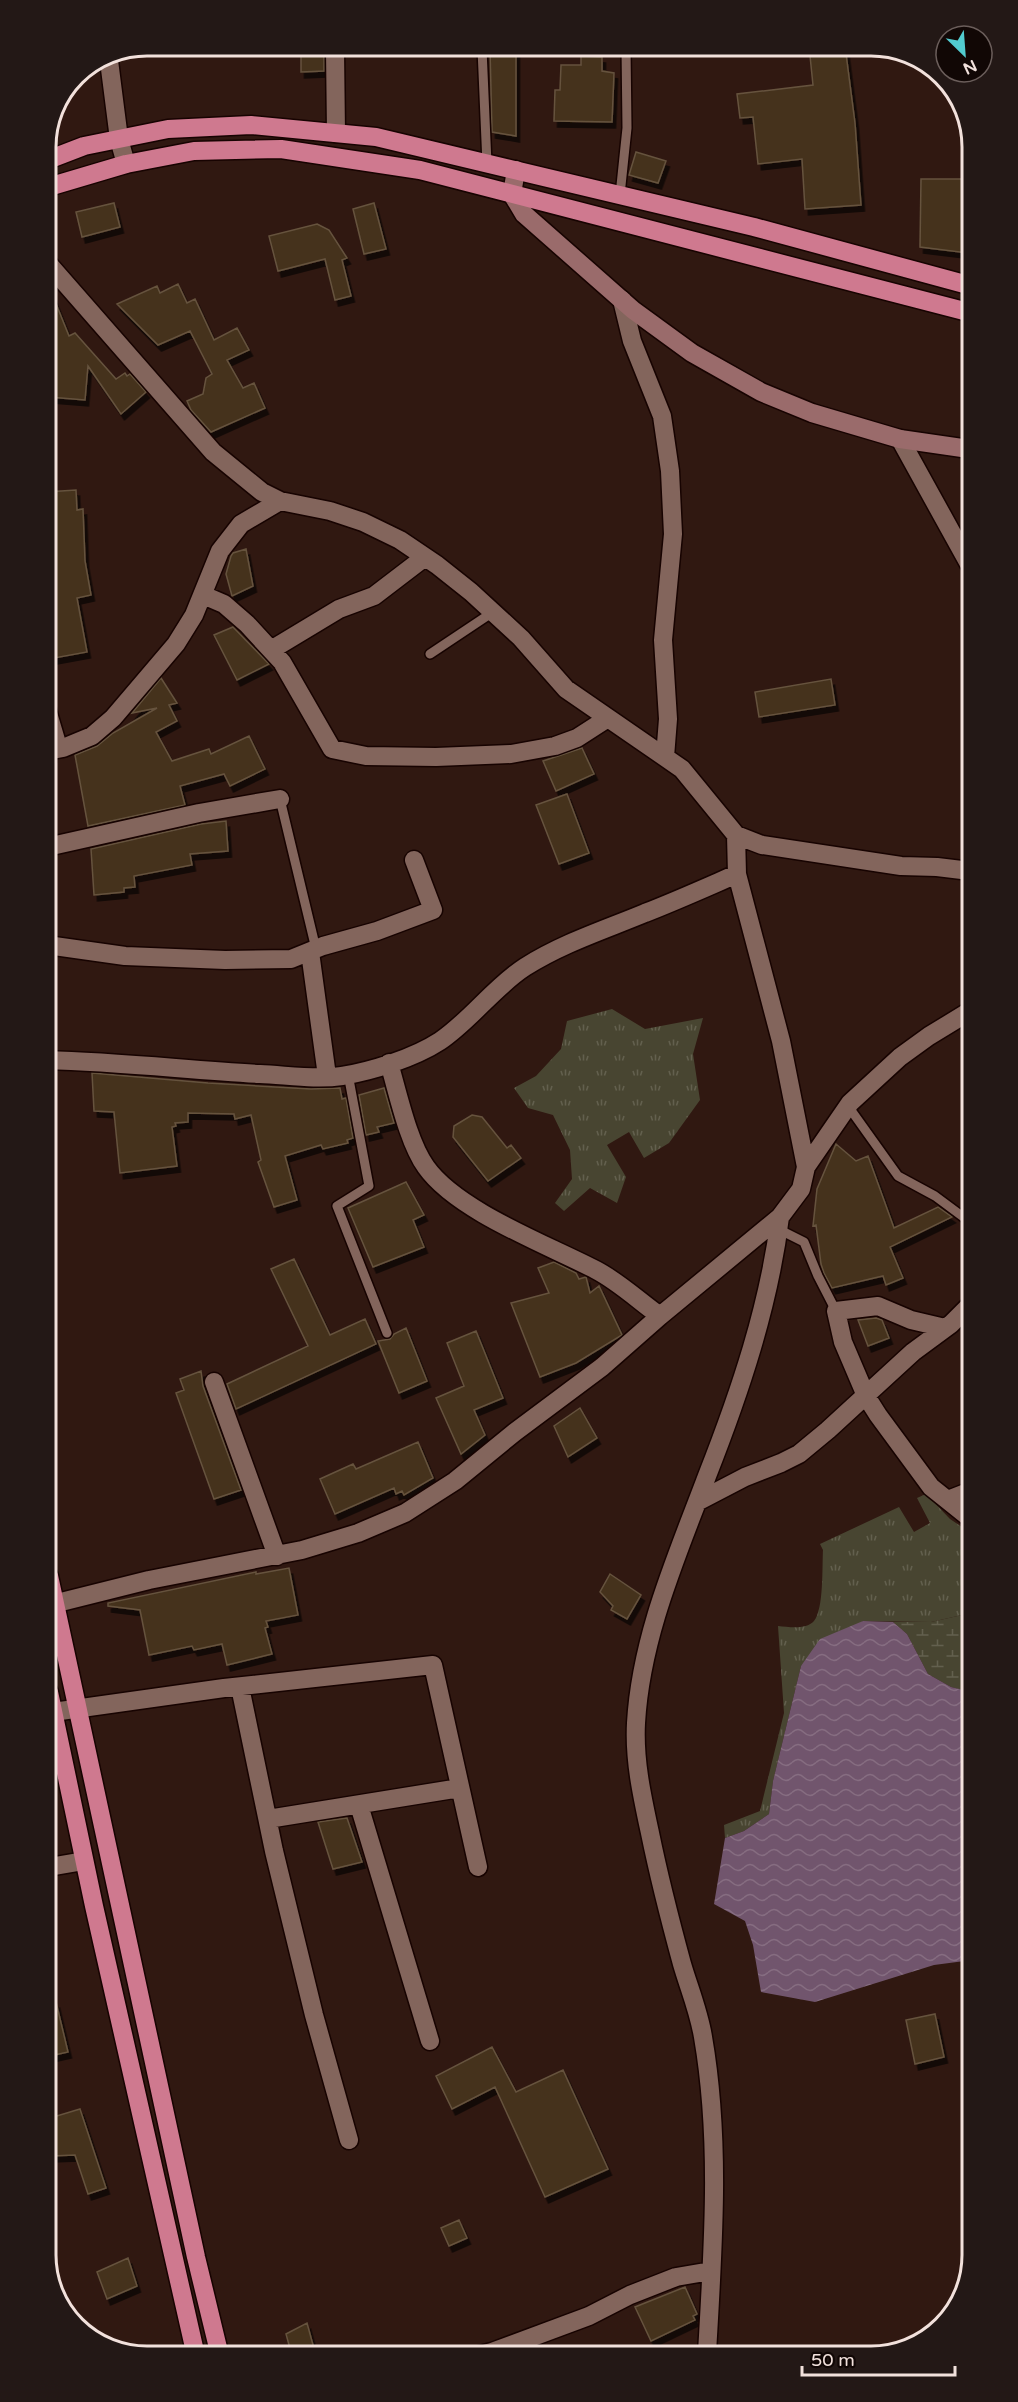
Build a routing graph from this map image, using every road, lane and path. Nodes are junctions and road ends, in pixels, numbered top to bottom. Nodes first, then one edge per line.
1 (335, 56) edge
2 (482, 56) edge
3 (626, 56) edge
4 (109, 63) edge
5 (336, 133) junction
6 (119, 139) junction
7 (56, 157) edge
8 (126, 164) junction
9 (487, 164) junction
10 (516, 170) junction
11 (56, 185) edge
12 (512, 194) junction
13 (620, 195) junction
14 (56, 273) edge
15 (962, 283) edge
16 (622, 300) junction
17 (962, 310) edge
18 (900, 439) junction
19 (962, 448) edge
20 (280, 501) junction
21 (962, 551) edge
22 (425, 557) junction
23 (203, 595) junction
24 (493, 612) junction
25 (271, 650) junction
26 (430, 654) dead end
27 (608, 718) junction
28 (56, 749) edge
29 (665, 757) junction
30 (280, 799) joint
31 (736, 835) junction
32 (56, 845) edge
33 (414, 860) dead end
34 (962, 870) edge
35 (737, 874) junction
36 (56, 946) edge
37 (313, 950) junction
38 (962, 1016) edge
39 (56, 1060) edge
40 (389, 1064) junction
41 (348, 1074) junction
42 (327, 1076) junction
43 (848, 1106) junction
44 (806, 1167) junction
45 (962, 1216) edge
46 (779, 1223) junction
47 (836, 1311) junction
48 (962, 1312) edge
49 (660, 1316) junction
50 (945, 1328) junction
51 (387, 1333) dead end
52 (214, 1382) dead end
53 (866, 1396) junction
54 (962, 1495) edge
55 (948, 1500) junction
56 (697, 1502) junction
57 (962, 1512) edge
58 (277, 1556) junction
59 (56, 1603) edge
60 (56, 1620) edge
61 (240, 1687) junction
62 (77, 1707) junction
63 (56, 1711) edge
64 (56, 1726) edge
65 (460, 1788) junction
66 (359, 1804) junction
67 (267, 1819) junction
68 (84, 1861) junction
69 (56, 1867) edge
70 (478, 1867) dead end
71 (430, 2041) dead end
72 (349, 2140) dead end
73 (711, 2271) junction
74 (194, 2346) edge
75 (218, 2346) edge
76 (508, 2346) edge
77 (707, 2346) edge

1 - 5 street
2 - 9 lane
3 - 13 lane
4 - 6 street
5 - 6 highway
5 - 9 highway
6 - 7 highway
6 - 8 street
8 - 11 highway
8 - 12 highway
9 - 10 highway
10 - 12 street
10 - 13 highway
12 - 16 street
12 - 17 highway
13 - 15 highway
14 - 20 street
16 - 18 street
16 - 29 street
18 - 19 street
18 - 21 street
20 - 22 street
20 - 23 street
22 - 24 street
22 - 25 street
23 - 25 street
23 - 28 street
24 - 26 lane
24 - 27 street
25 - 27 street
27 - 29 street
29 - 31 street
30 - 32 street
30 - 37 lane
31 - 34 street
31 - 35 street
33 - 37 street
35 - 40 street
35 - 44 street
36 - 37 street
37 - 42 street
38 - 43 street
39 - 42 street
40 - 41 street
40 - 49 street
41 - 42 street
41 - 51 lane
43 - 44 street
43 - 45 lane
44 - 46 street
46 - 47 lane
46 - 49 street
46 - 56 street
47 - 50 street
47 - 53 street
48 - 50 street
49 - 58 street
50 - 53 street
52 - 58 street
53 - 55 street
53 - 56 street
54 - 55 street
55 - 57 street
56 - 73 street
58 - 59 street
60 - 62 highway
61 - 62 street
61 - 65 street
61 - 67 street
62 - 63 street
62 - 75 highway
64 - 68 highway
65 - 66 street
65 - 70 street
66 - 67 street
66 - 71 street
67 - 72 street
68 - 69 street
68 - 74 highway
73 - 76 street
73 - 77 street

